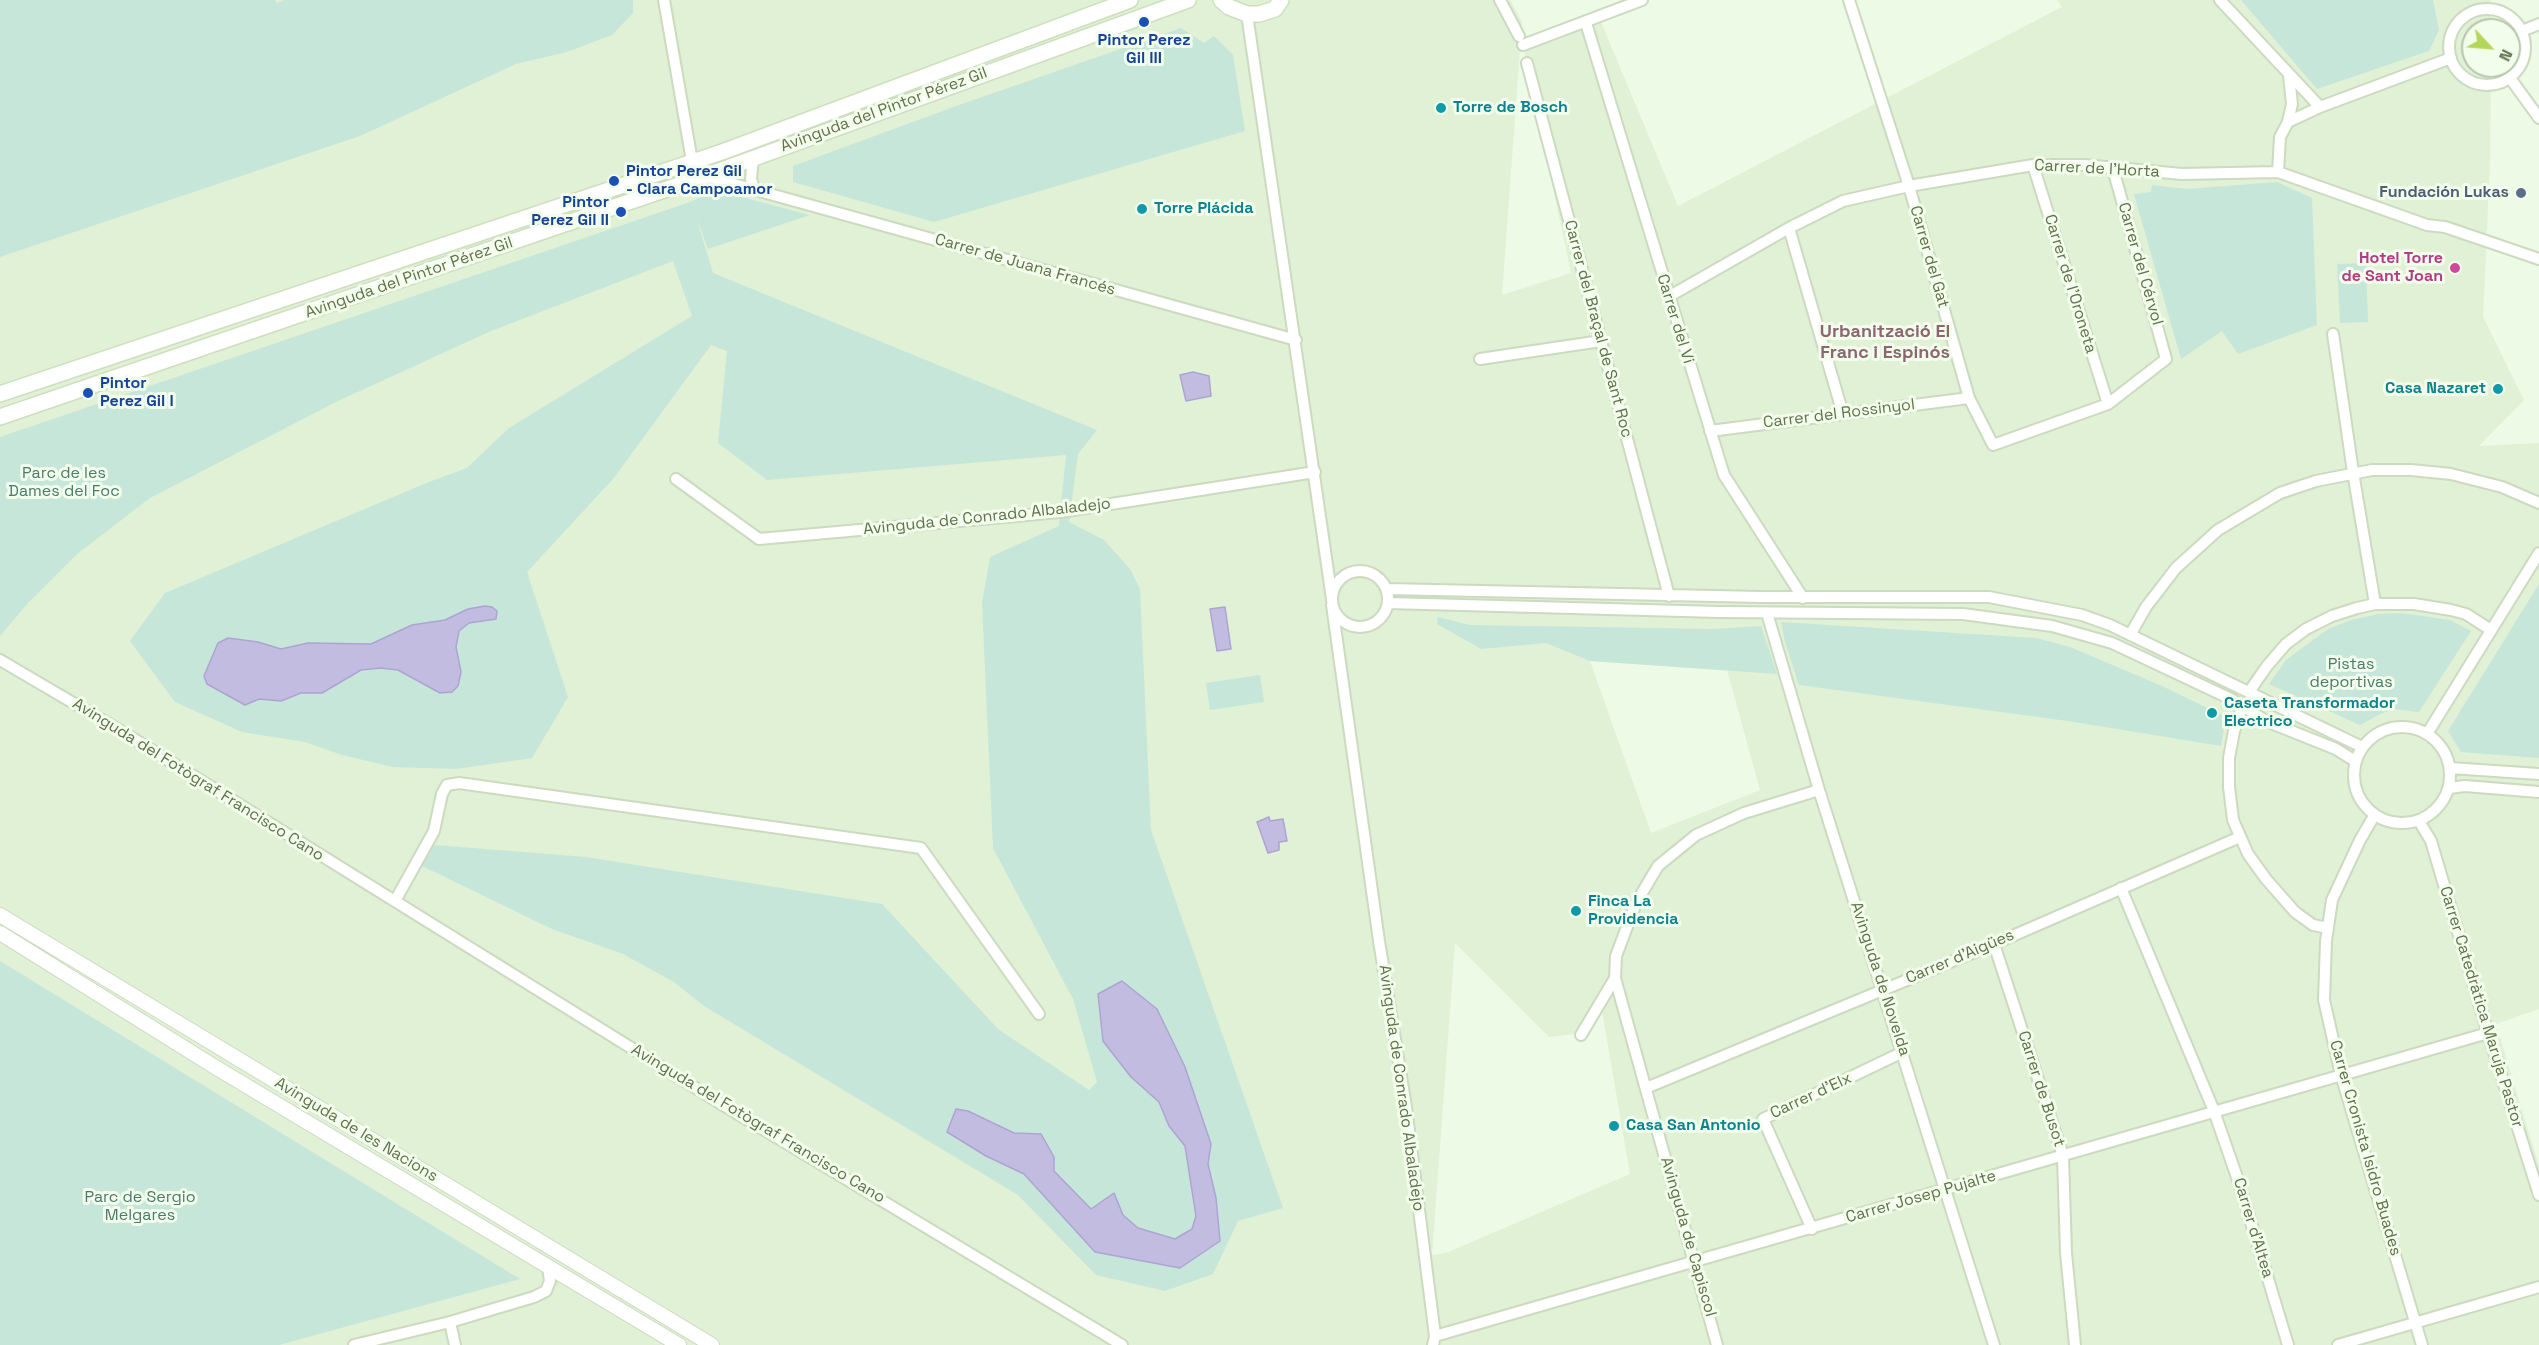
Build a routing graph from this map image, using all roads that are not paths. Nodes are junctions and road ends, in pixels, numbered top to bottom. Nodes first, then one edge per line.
1 (664, 0) edge
2 (1130, 0) edge
3 (1188, 0) edge
4 (1221, 0) edge
5 (1281, 0) edge
6 (1500, 0) edge
7 (1642, 0) edge
8 (1849, 0) edge
9 (2220, 0) edge
10 (2469, 0) edge
11 (2473, 11) junction
12 (1247, 14) junction
13 (1586, 23) junction
14 (2539, 24) edge
15 (2522, 31) junction
16 (2451, 58) junction
17 (1527, 63) dead end
18 (2521, 64) edge
19 (2461, 73) edge
20 (2289, 76) junction
21 (2467, 78) edge
22 (2510, 78) joint
23 (2320, 106) junction
24 (2539, 118) edge
25 (2288, 122) junction
26 (753, 158) junction
27 (692, 161) junction
28 (2033, 165) junction
29 (2113, 169) junction
30 (2278, 171) junction
31 (705, 176) junction
32 (1909, 186) junction
33 (754, 189) junction
34 (1789, 228) junction
35 (2539, 259) edge
36 (1668, 297) junction
37 (2333, 334) dead end
38 (1296, 340) junction
39 (1601, 341) junction
40 (1480, 359) dead end
41 (0, 394) edge
42 (1969, 398) junction
43 (2108, 404) junction
44 (1843, 414) junction
45 (4, 416) edge
46 (1710, 431) junction
47 (1315, 472) junction
48 (2353, 472) junction
49 (676, 479) dead end
50 (2539, 503) edge
51 (2539, 553) edge
52 (1328, 565) junction
53 (1347, 574) junction
54 (1387, 589) junction
55 (1669, 596) junction
56 (1803, 597) junction
57 (1332, 602) junction
58 (1388, 603) junction
59 (2375, 604) junction
60 (1767, 613) junction
61 (1359, 628) junction
62 (2491, 630) junction
63 (2130, 635) junction
64 (1338, 643) junction
65 (0, 660) edge
66 (2249, 692) junction
67 (2243, 705) junction
68 (2427, 734) junction
69 (2362, 747) junction
70 (2355, 761) junction
71 (2450, 768) junction
72 (2539, 774) edge
73 (2449, 788) junction
74 (1819, 790) junction
75 (2539, 792) edge
76 (2374, 816) junction
77 (2419, 821) junction
78 (2240, 837) junction
79 (2121, 888) junction
80 (395, 901) junction
81 (0, 915) edge
82 (2328, 928) junction
83 (0, 933) edge
84 (1994, 944) junction
85 (1615, 978) junction
86 (1883, 989) junction
87 (1039, 1014) dead end
88 (2488, 1033) junction
89 (1581, 1035) dead end
90 (1904, 1052) junction
91 (2341, 1075) junction
92 (1646, 1088) junction
93 (2214, 1111) junction
94 (2063, 1156) junction
95 (1946, 1189) junction
96 (2539, 1195) edge
97 (1812, 1229) junction
98 (1695, 1263) junction
99 (548, 1267) junction
100 (1627, 1282) joint
101 (2539, 1287) edge
102 (450, 1322) junction
103 (2415, 1323) junction
104 (1434, 1341) edge
105 (354, 1345) edge
106 (455, 1345) edge
107 (679, 1345) edge
108 (712, 1345) edge
109 (1122, 1345) edge
110 (1718, 1345) edge
111 (1994, 1345) edge
112 (2075, 1345) edge
113 (2288, 1345) edge
114 (2338, 1345) edge
115 (2422, 1345) edge

1 - 27 street
2 - 27 main road, Avinguda del Pintor Pérez Gil
3 - 26 main road, Avinguda del Pintor Pérez Gil
4 - 12 main road
5 - 12 main road
6 - 13 street
7 - 13 street
8 - 32 street, Carrer del Gat
9 - 20 street
10 - 11 street
11 - 15 street
11 - 16 street
12 - 38 street, Avinguda de Conrado Albaladejo
13 - 36 street, Carrer del Vi
14 - 15 street
15 - 18 street
16 - 19 street
16 - 23 street
17 - 39 street, Carrer del Braçal de Sant Roc
20 - 23 street
20 - 25 street
21 - 22 street
22 - 24 street
23 - 25 street
25 - 30 street
26 - 31 main road, Avinguda del Pintor Pérez Gil
26 - 33 street
27 - 31 street
27 - 41 main road, Avinguda del Pintor Pérez Gil
28 - 29 street, Carrer de l'Horta
28 - 32 street, Carrer de l'Horta
28 - 43 street, Carrer de l'Oroneta
29 - 30 street, Carrer de l'Horta
29 - 43 street, Carrer del Cérvol
30 - 35 street, Carrer de l'Horta
31 - 33 street, Carrer de Juana Francés
31 - 45 main road, Avinguda del Pintor Pérez Gil
32 - 34 street, Carrer de l'Horta
32 - 42 street, Carrer del Gat
33 - 38 street, Carrer de Juana Francés
34 - 36 street, Carrer de l'Horta
34 - 44 street
36 - 46 street, Carrer del Vi
37 - 48 street
38 - 47 street, Avinguda de Conrado Albaladejo
39 - 40 street
39 - 55 street, Carrer del Braçal de Sant Roc
42 - 43 street, Carrer del Gat
42 - 44 street, Carrer del Rossinyol
44 - 46 street, Carrer del Rossinyol
46 - 56 street, Carrer del Vi
47 - 49 street, Avinguda de Conrado Albaladejo
47 - 52 street, Avinguda de Conrado Albaladejo
48 - 50 street
48 - 59 street
48 - 63 street
51 - 62 street
52 - 53 street
52 - 57 street, Avinguda de Conrado Albaladejo
53 - 54 street
53 - 57 street
54 - 55 street
54 - 58 street
55 - 56 street
56 - 63 street
57 - 61 street
57 - 64 street, Avinguda de Conrado Albaladejo
58 - 60 street
58 - 61 street
59 - 62 street
59 - 66 street
60 - 67 street
60 - 74 street, Avinguda de Novelda
61 - 64 street
62 - 68 street
63 - 66 street
64 - 104 street, Avinguda de Conrado Albaladejo
65 - 80 street, Avinguda del Fotògraf Francisco Cano
66 - 69 street
67 - 70 street
67 - 78 street
68 - 69 street
68 - 71 street
69 - 70 street
70 - 76 street
71 - 72 street
71 - 73 street
73 - 75 street
73 - 77 street
74 - 85 street, Avinguda de Capiscol
74 - 86 street, Avinguda de Novelda
76 - 77 street
76 - 82 street, Carrer Cronista Isidro Buades
77 - 88 street, Carrer Catedràtica Maruja Pastor
78 - 79 street, Carrer d'Aigües
78 - 82 street
79 - 84 street, Carrer d'Aigües
79 - 93 street, Carrer d'Altea
80 - 87 street
80 - 109 street, Avinguda del Fotògraf Francisco Cano
81 - 108 street, Avinguda de les Nacions
82 - 91 street, Carrer Cronista Isidro Buades
83 - 99 street, Avinguda de les Nacions
84 - 86 street, Carrer d'Aigües
84 - 94 street, Carrer de Busot
85 - 89 street
85 - 92 street, Avinguda de Capiscol
86 - 90 street, Avinguda de Novelda
86 - 92 street, Carrer d'Aigües
88 - 91 street, Carrer Josep Pujalte
88 - 96 street, Carrer Catedràtica Maruja Pastor
90 - 95 street, Avinguda de Novelda
90 - 97 street, Carrer d’Elx
91 - 93 street, Carrer Josep Pujalte
91 - 103 street, Carrer Cronista Isidro Buades
92 - 98 street, Avinguda de Capiscol
93 - 94 street, Carrer Josep Pujalte
93 - 113 street, Carrer d'Altea
94 - 95 street, Carrer Josep Pujalte
94 - 112 street, Carrer de Busot
95 - 97 street, Carrer Josep Pujalte
95 - 111 street, Avinguda de Novelda
97 - 98 street, Carrer Josep Pujalte
98 - 100 street, Carrer Josep Pujalte
98 - 110 street, Avinguda de Capiscol
99 - 102 street
99 - 107 street, Avinguda de les Nacions
100 - 104 street, Avinguda de Conrado Albaladejo
101 - 103 street
102 - 105 street
102 - 106 street
103 - 114 street
103 - 115 street, Carrer Cronista Isidro Buades

